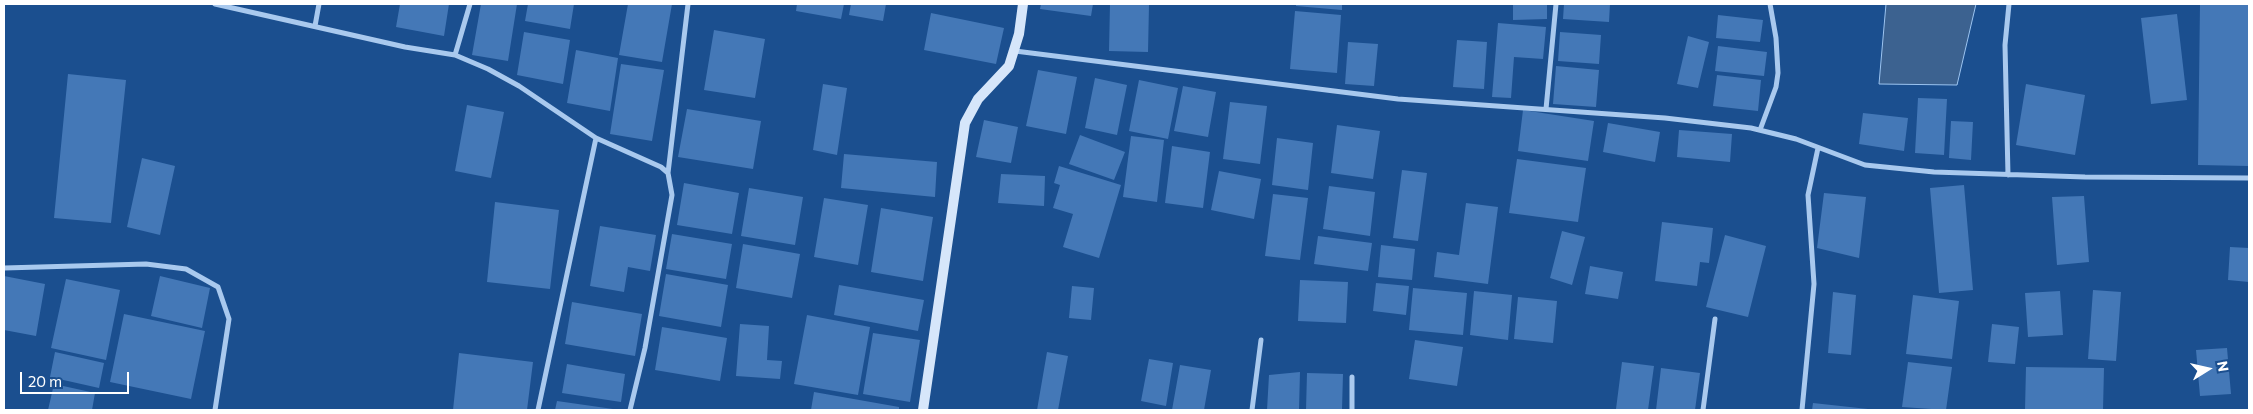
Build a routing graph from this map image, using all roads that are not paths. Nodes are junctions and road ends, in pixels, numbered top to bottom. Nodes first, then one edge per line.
1 (215, 4) edge
2 (319, 4) edge
3 (470, 4) edge
4 (688, 4) edge
5 (1023, 4) edge
6 (1556, 4) edge
7 (1770, 4) edge
8 (2009, 4) edge
9 (315, 26) junction
10 (1015, 51) junction
11 (455, 55) junction
12 (1546, 109) junction
13 (1760, 130) junction
14 (596, 138) junction
15 (1818, 148) junction
16 (668, 172) junction
17 (2008, 174) junction
18 (2249, 178) edge
19 (4, 268) edge
20 (1715, 319) dead end
21 (1261, 340) dead end
22 (1352, 377) dead end
23 (215, 410) edge
24 (538, 410) edge
25 (630, 410) edge
26 (923, 410) edge
27 (1252, 410) edge
28 (1352, 410) edge
29 (1702, 410) edge
30 (1802, 410) edge

1 - 9 street
2 - 9 street
3 - 11 street
4 - 16 street
5 - 10 street
6 - 12 street
7 - 13 street
8 - 17 street
9 - 11 street
10 - 12 street
10 - 26 street
11 - 14 street
12 - 13 street
13 - 15 street
14 - 16 street
14 - 24 street
15 - 17 street
15 - 30 street
16 - 25 street
17 - 18 street
19 - 23 street
20 - 29 street
21 - 27 street
22 - 28 street

